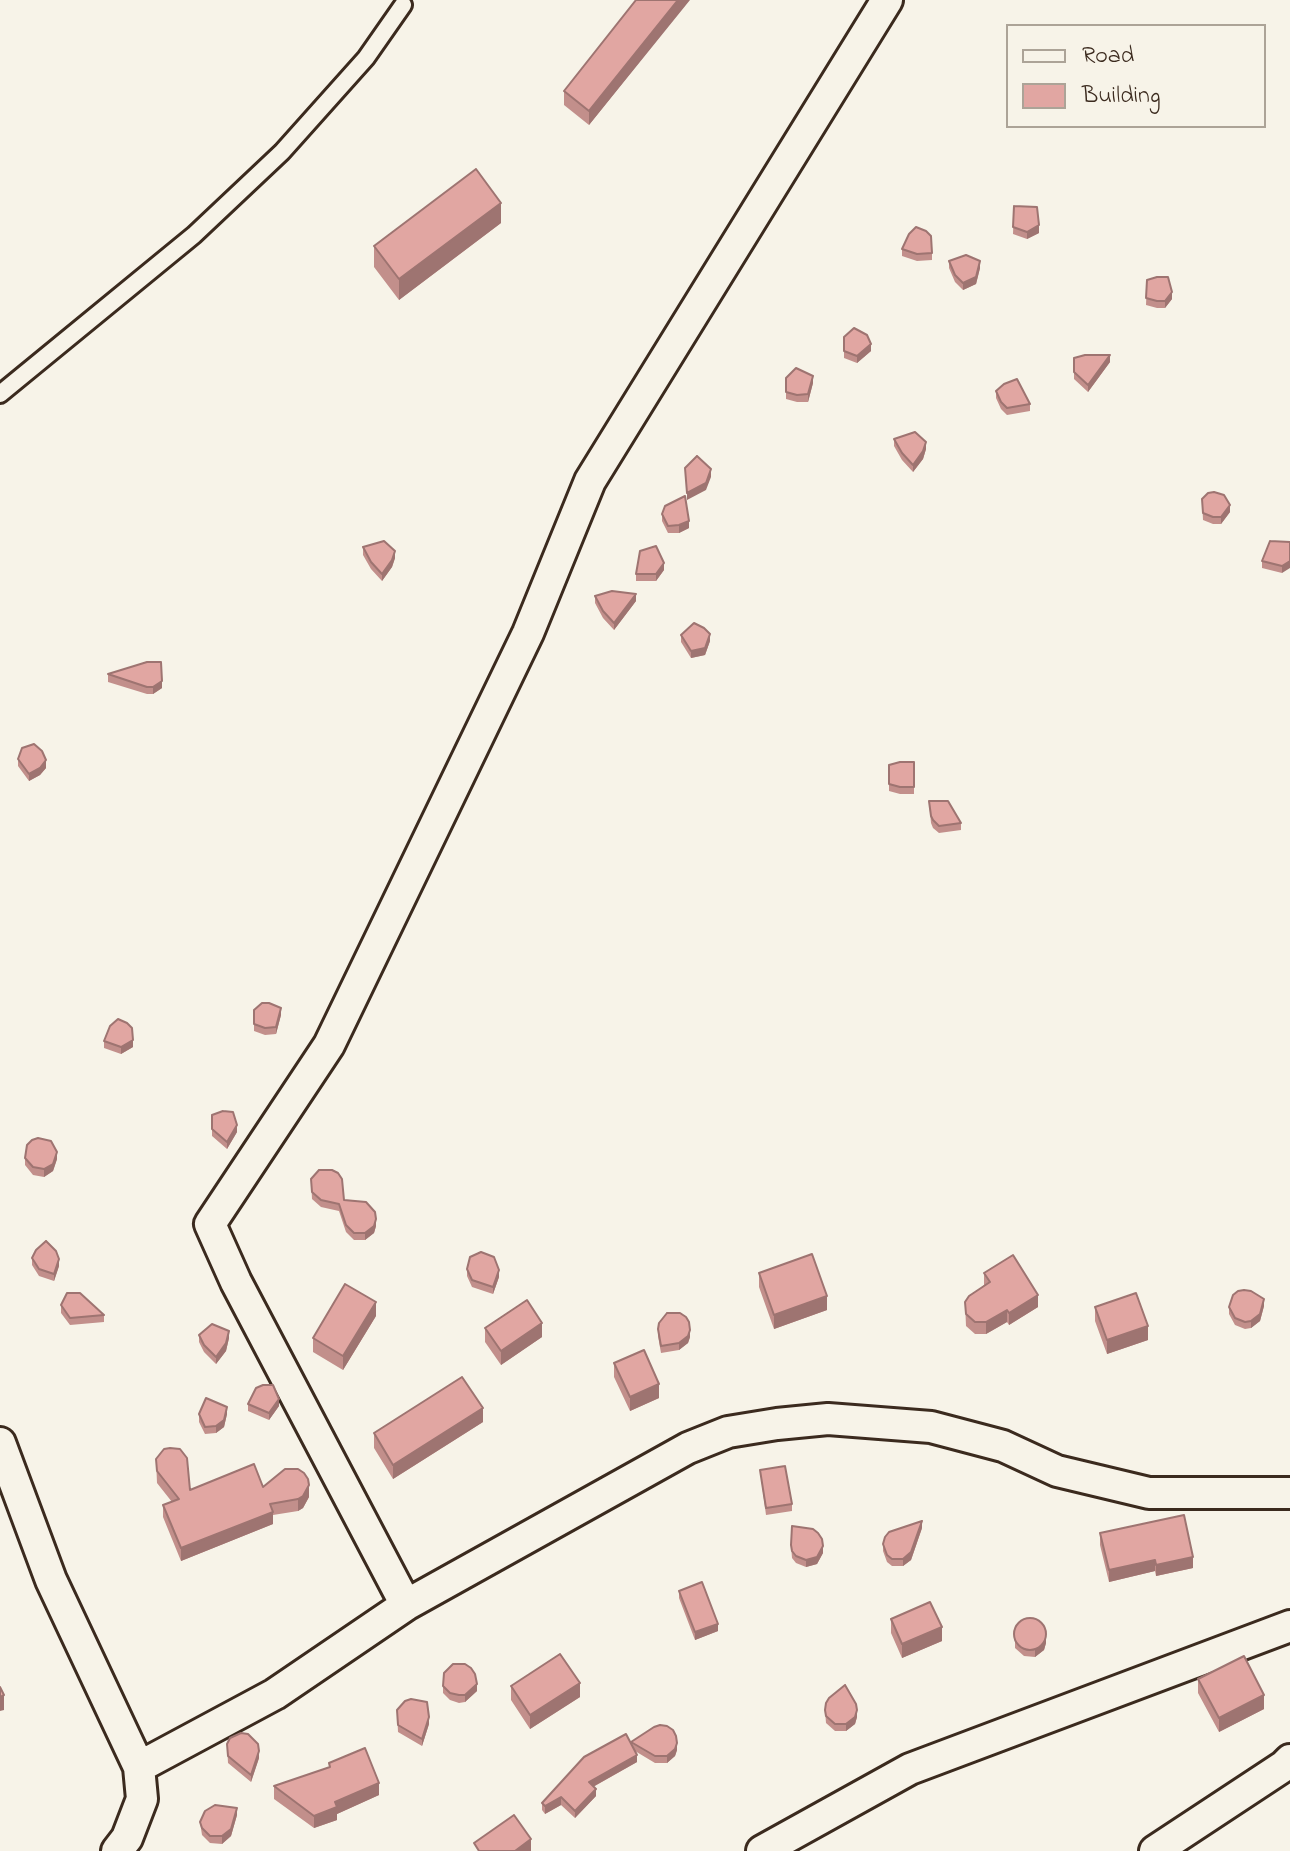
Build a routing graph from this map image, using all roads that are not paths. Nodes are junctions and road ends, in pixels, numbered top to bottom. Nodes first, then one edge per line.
1 (887, 0) edge
2 (403, 5) dead end
3 (0, 394) edge
4 (0, 1443) edge
5 (1290, 1493) edge
6 (406, 1605) junction
7 (1290, 1626) edge
8 (1290, 1760) edge
9 (139, 1767) junction
10 (117, 1851) edge
11 (762, 1851) edge
12 (1155, 1851) edge

1 - 6 street
2 - 3 lane
4 - 9 street
5 - 6 street
6 - 9 street
7 - 11 street
8 - 12 street
9 - 10 street

